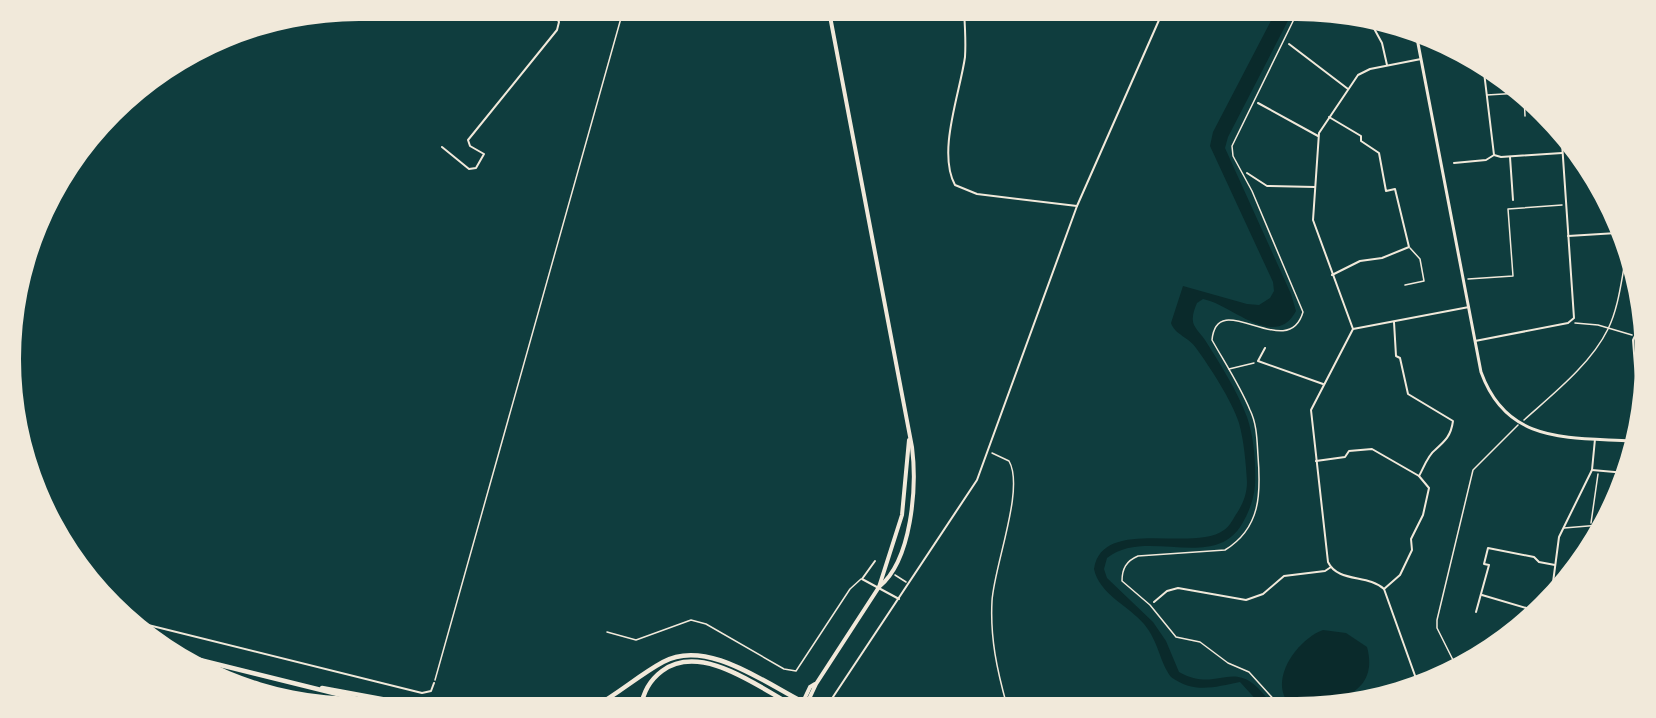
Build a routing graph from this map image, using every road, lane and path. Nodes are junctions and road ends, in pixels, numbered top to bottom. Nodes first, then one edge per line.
1 (558, 21) edge
2 (620, 21) edge
3 (831, 21) edge
4 (964, 21) edge
5 (1158, 21) edge
6 (1293, 21) edge
7 (1375, 30) edge
8 (1289, 44) dead end
9 (1418, 44) edge
10 (1421, 59) junction
11 (1387, 65) junction
12 (1484, 78) edge
13 (1348, 88) junction
14 (1506, 94) edge
15 (1486, 95) junction
16 (1258, 103) dead end
17 (1525, 109) edge
18 (1525, 116) dead end
19 (1329, 117) junction
20 (1319, 137) junction
21 (442, 147) dead end
22 (1562, 149) edge
23 (1562, 153) junction
24 (1494, 155) junction
25 (1510, 157) junction
26 (1454, 163) dead end
27 (1247, 173) dead end
28 (1315, 187) junction
29 (1513, 200) dead end
30 (1566, 205) junction
31 (1077, 206) junction
32 (1610, 233) edge
33 (1568, 236) junction
34 (1409, 247) junction
35 (1623, 271) edge
36 (1332, 274) junction
37 (1463, 280) junction
38 (1405, 285) dead end
39 (1469, 307) junction
40 (1394, 322) junction
41 (1572, 322) junction
42 (1609, 328) junction
43 (1353, 329) junction
44 (1634, 336) edge
45 (1634, 337) edge
46 (1475, 341) junction
47 (1265, 348) dead end
48 (1258, 361) junction
49 (1635, 365) edge
50 (1228, 369) junction
51 (1323, 384) junction
52 (1519, 424) junction
53 (909, 439) junction
54 (1595, 439) junction
55 (1625, 441) edge
56 (988, 453) junction
57 (1316, 461) junction
58 (1592, 470) junction
59 (1598, 470) junction
60 (1615, 472) edge
61 (1419, 476) junction
62 (1591, 526) joint
63 (1563, 528) junction
64 (875, 561) dead end
65 (1555, 565) junction
66 (1330, 567) junction
67 (862, 579) junction
68 (1553, 579) edge
69 (879, 587) junction
70 (1384, 589) junction
71 (1482, 596) junction
72 (899, 599) junction
73 (1155, 602) dead end
74 (1525, 608) edge
75 (1476, 612) dead end
76 (152, 626) edge
77 (607, 632) dead end
78 (1452, 659) edge
79 (212, 663) edge
80 (1415, 675) edge
81 (434, 683) joint
82 (302, 685) junction
83 (348, 696) edge
84 (379, 697) edge
85 (609, 697) edge
86 (644, 697) edge
87 (777, 697) edge
88 (789, 697) edge
89 (810, 697) edge
90 (833, 697) edge
91 (1005, 697) edge
92 (1272, 697) edge

1 - 21 street
2 - 81 path
3 - 53 main road
4 - 31 street
5 - 31 street
6 - 50 path
7 - 11 street
8 - 13 street
9 - 10 street
10 - 11 street
10 - 37 street
11 - 13 street
12 - 15 street
13 - 19 street
14 - 15 street
15 - 24 street
16 - 20 street
17 - 18 street
19 - 20 street
19 - 34 street
20 - 28 street
22 - 23 street
23 - 25 street
23 - 30 street
24 - 25 street
24 - 26 street
25 - 29 street
27 - 28 street
28 - 36 street
30 - 33 street
30 - 37 path
31 - 56 street
32 - 33 street
33 - 41 street
34 - 36 street
34 - 38 street
35 - 42 path
36 - 43 street
37 - 39 street
39 - 40 street
39 - 46 street
40 - 43 street
40 - 61 street
41 - 42 path
41 - 46 street
42 - 44 path
42 - 52 path
43 - 51 street
45 - 49 street
46 - 52 street
47 - 48 street
48 - 50 path
48 - 51 street
50 - 92 path
51 - 57 street
52 - 54 street
52 - 78 path
53 - 69 main road
53 - 69 main road
54 - 55 street
54 - 58 street
56 - 72 street
56 - 91 path
57 - 61 street
57 - 66 street
58 - 59 street
58 - 63 street
59 - 60 street
59 - 62 path
61 - 70 street
62 - 63 street
63 - 65 street
64 - 67 street
65 - 68 street
65 - 71 street
66 - 70 street
66 - 73 street
67 - 69 street
67 - 77 street
69 - 72 street
69 - 89 main road
70 - 80 street
71 - 74 street
71 - 75 street
72 - 90 street
76 - 81 street
79 - 82 highway
82 - 83 highway
82 - 84 highway
85 - 88 highway
86 - 87 highway

